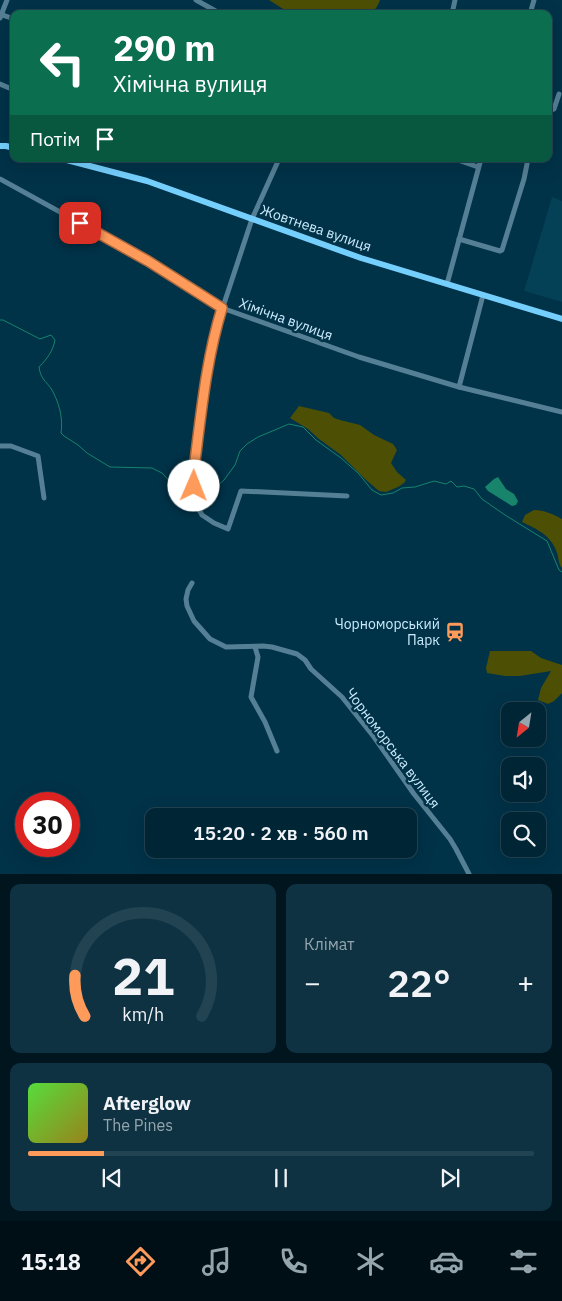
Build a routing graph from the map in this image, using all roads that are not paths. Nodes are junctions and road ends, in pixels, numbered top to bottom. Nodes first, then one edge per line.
1 (7, 0) edge
2 (196, 0) edge
3 (214, 10) edge
4 (0, 15) edge
5 (559, 94) dead end
6 (552, 109) edge
7 (74, 162) edge
8 (277, 162) edge
9 (464, 162) edge
10 (480, 162) edge
11 (527, 162) edge
12 (478, 167) junction
13 (0, 179) edge
14 (252, 219) junction
15 (459, 239) junction
16 (447, 284) junction
17 (483, 295) junction
18 (222, 308) junction
19 (562, 319) edge
20 (459, 387) junction
21 (562, 412) edge
22 (0, 446) edge
23 (347, 496) dead end
24 (44, 498) dead end
25 (192, 583) dead end
26 (255, 646) junction
27 (277, 751) dead end
28 (469, 874) edge

1 - 4 street
2 - 3 street
5 - 6 street
7 - 14 main road, Жовтнева вулиця
8 - 14 street
9 - 12 street
10 - 12 street
11 - 15 street
12 - 15 street
13 - 18 street, Хімічна вулиця
14 - 16 main road, Жовтнева вулиця
14 - 18 street
15 - 16 street
16 - 17 main road, Жовтнева вулиця
17 - 19 main road, Жовтнева вулиця
17 - 20 street
18 - 20 street, Хімічна вулиця
18 - 23 street
20 - 21 street, Хімічна вулиця
22 - 24 street
25 - 26 street, Чорноморська вулиця
26 - 27 street
26 - 28 street, Чорноморська вулиця

